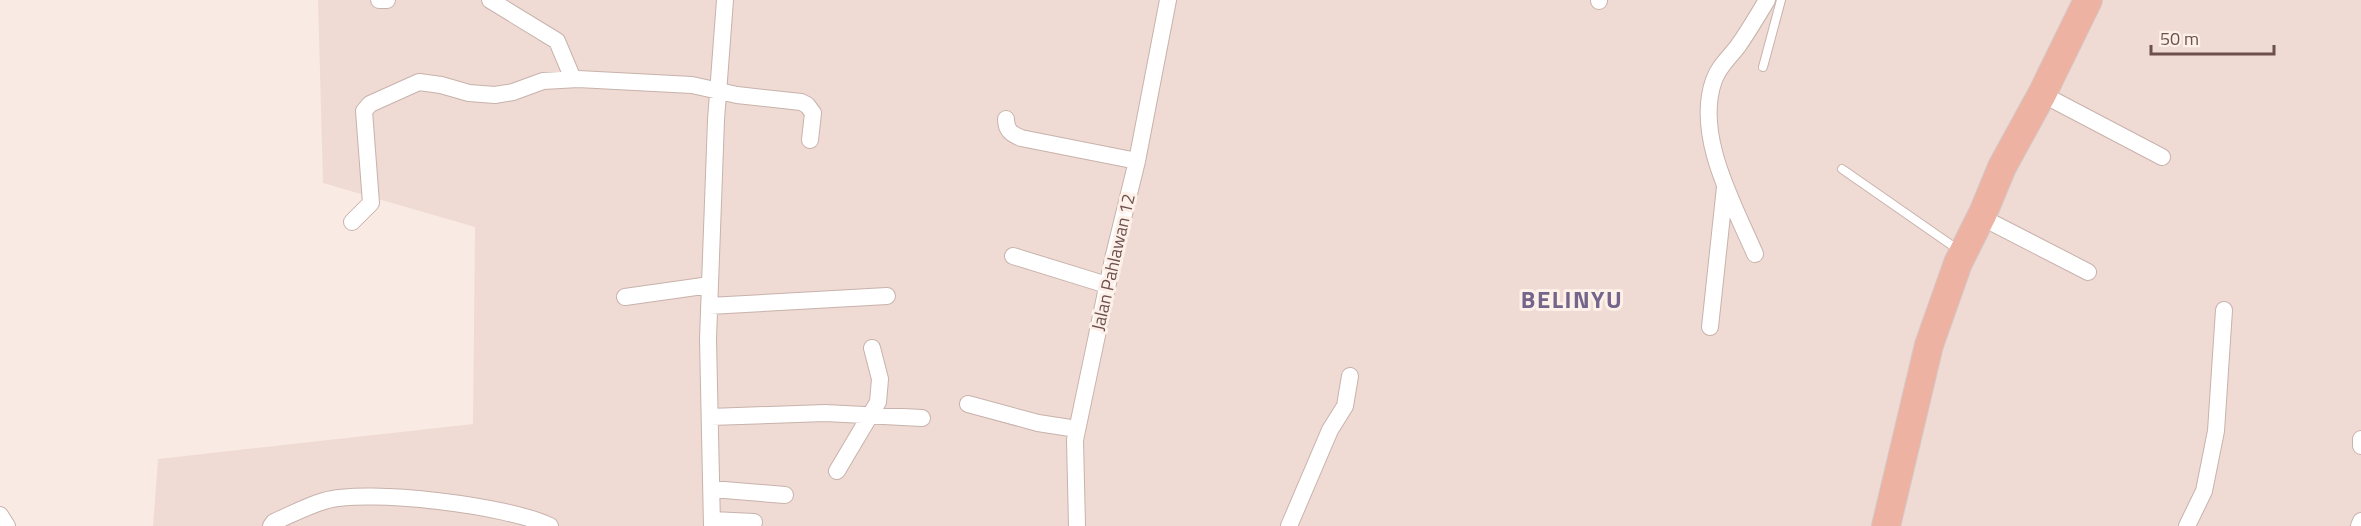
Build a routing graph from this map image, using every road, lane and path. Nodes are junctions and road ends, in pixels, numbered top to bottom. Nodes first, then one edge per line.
1 (379, 0) edge
2 (387, 0) edge
3 (490, 0) edge
4 (725, 0) edge
5 (1168, 0) edge
6 (1767, 0) edge
7 (1781, 0) edge
8 (2088, 0) edge
9 (1763, 67) dead end
10 (573, 79) junction
11 (719, 90) junction
12 (2042, 94) junction
13 (1006, 119) dead end
14 (810, 140) dead end
15 (2162, 157) dead end
16 (1137, 161) junction
17 (1842, 169) dead end
18 (1725, 186) junction
19 (1981, 217) junction
20 (352, 222) dead end
21 (1963, 253) junction
22 (1755, 255) dead end
23 (1013, 256) dead end
24 (2088, 272) dead end
25 (710, 285) junction
26 (1107, 285) junction
27 (887, 296) dead end
28 (625, 297) dead end
29 (709, 306) junction
30 (2224, 310) dead end
31 (1710, 327) dead end
32 (872, 348) dead end
33 (1350, 376) dead end
34 (968, 404) dead end
35 (869, 415) junction
36 (710, 417) junction
37 (922, 417) dead end
38 (1077, 429) junction
39 (2361, 439) edge
40 (2361, 446) edge
41 (837, 471) dead end
42 (712, 489) junction
43 (785, 495) dead end
44 (0, 515) edge
45 (2361, 521) edge
46 (754, 522) dead end
47 (712, 523) edge
48 (7, 526) edge
49 (271, 526) edge
50 (550, 526) edge
51 (1077, 526) edge
52 (1288, 526) edge
53 (1886, 526) edge
54 (2187, 526) edge
55 (2359, 526) edge

1 - 2 street
3 - 10 street
4 - 11 street
5 - 16 street, Jalan Pahlawan 12
6 - 18 street
7 - 9 lane
8 - 12 highway
10 - 11 street
10 - 20 street
11 - 14 street
11 - 25 street
12 - 15 street
12 - 19 highway
13 - 16 street
16 - 26 street, Jalan Pahlawan 12
17 - 21 lane
18 - 22 street
18 - 31 street
19 - 21 highway
19 - 24 street
21 - 53 highway
23 - 26 street
25 - 28 street
25 - 29 street
26 - 38 street, Jalan Pahlawan 12
27 - 29 street
29 - 36 street
30 - 54 street
32 - 35 street
33 - 52 street
34 - 38 street
35 - 36 street
35 - 37 street
35 - 41 street
36 - 42 street
38 - 51 street, Jalan Pahlawan 12
39 - 40 street
42 - 43 street
42 - 47 street
44 - 48 street
45 - 55 street
46 - 47 street
49 - 50 street

